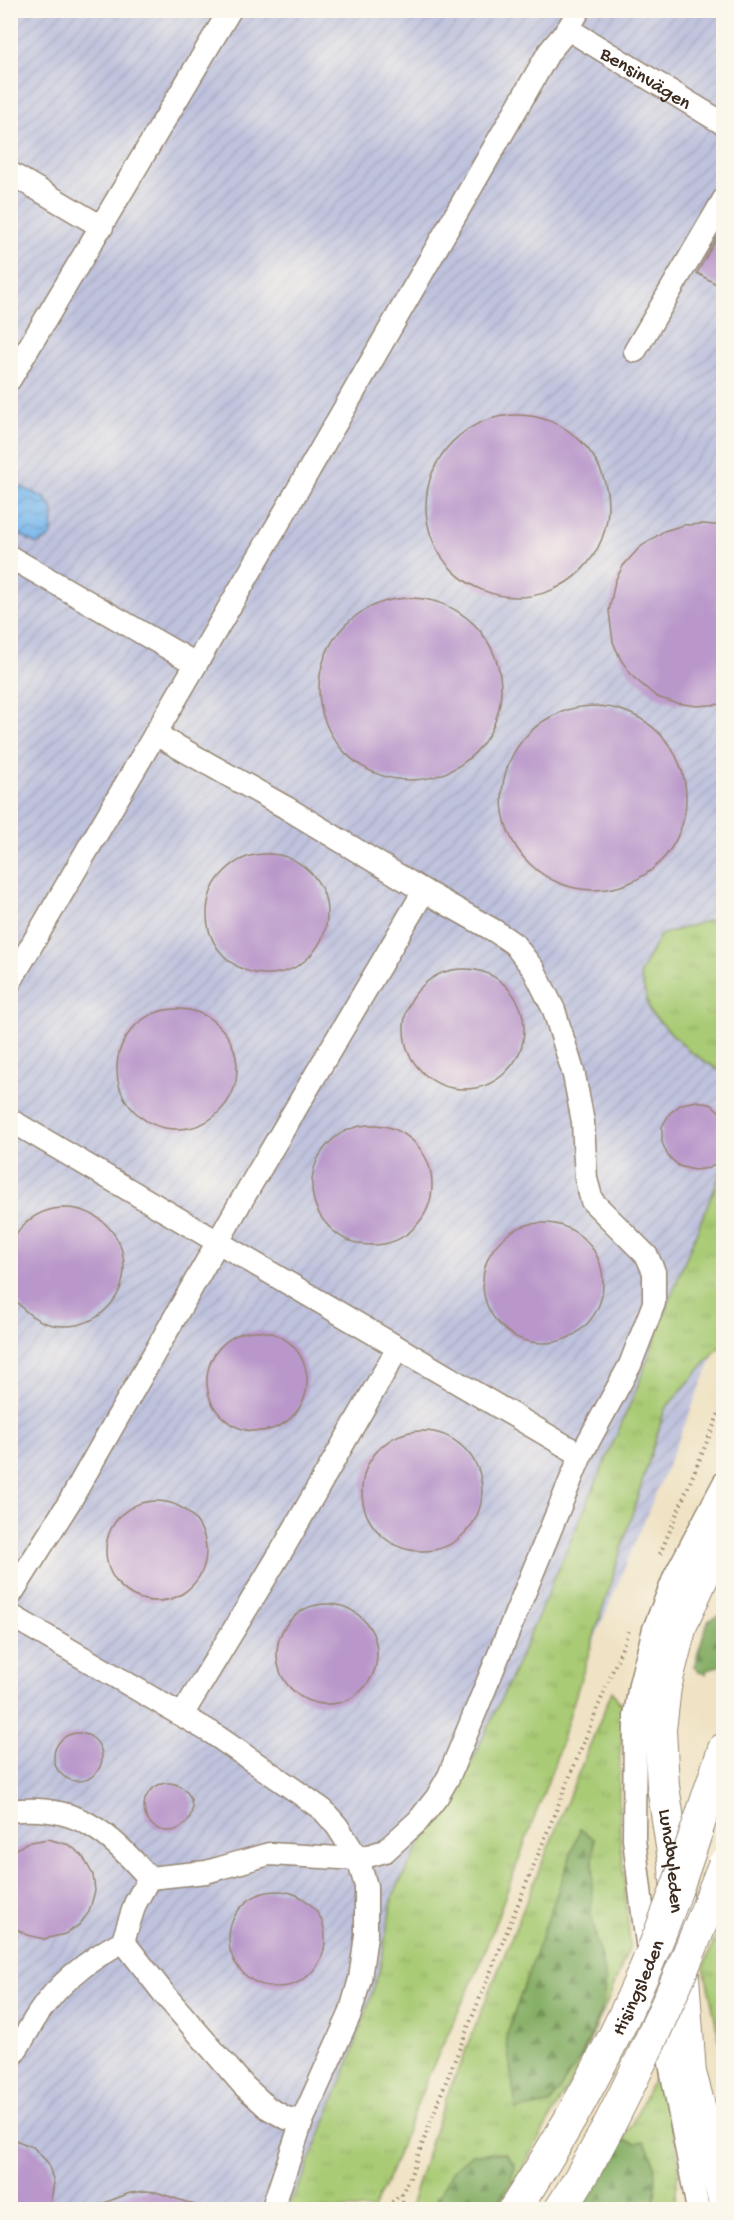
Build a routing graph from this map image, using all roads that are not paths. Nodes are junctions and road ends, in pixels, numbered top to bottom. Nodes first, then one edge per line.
1 (230, 10) edge
2 (574, 20) edge
3 (723, 124) edge
4 (10, 173) edge
5 (723, 199) edge
6 (102, 227) junction
7 (635, 351) dead end
8 (11, 378) edge
9 (10, 557) edge
10 (196, 664) junction
11 (155, 734) junction
12 (424, 891) junction
13 (10, 982) edge
14 (10, 1120) edge
15 (217, 1243) junction
16 (398, 1348) junction
17 (581, 1455) junction
18 (723, 1483) edge
19 (723, 1528) edge
20 (10, 1596) edge
21 (10, 1615) edge
22 (182, 1715) junction
23 (720, 1759) edge
24 (10, 1811) edge
25 (358, 1859) junction
26 (723, 1865) edge
27 (149, 1878) junction
28 (123, 1941) junction
29 (10, 2058) edge
30 (669, 2058) junction
31 (302, 2121) junction
32 (723, 2198) edge
33 (272, 2210) edge
34 (514, 2210) edge
35 (560, 2210) edge
36 (684, 2210) edge
37 (698, 2210) edge

1 - 6 lane
2 - 3 lane, Bensinvägen
2 - 10 lane
4 - 6 lane
5 - 7 lane
6 - 8 lane
9 - 10 lane
10 - 11 lane
11 - 12 lane
11 - 13 lane
12 - 15 lane
12 - 17 lane
14 - 15 lane
15 - 16 lane
15 - 20 lane
16 - 17 lane
16 - 22 lane
17 - 25 lane
18 - 30 lane
19 - 32 highway, Lundbyleden
21 - 22 lane
22 - 25 lane
23 - 34 highway, Hisingsleden, bridge
24 - 27 lane
25 - 27 lane
25 - 31 lane
26 - 35 highway, Hisingsleden, bridge
27 - 28 lane
28 - 29 lane
28 - 31 lane
30 - 36 lane
30 - 37 lane
31 - 33 lane

